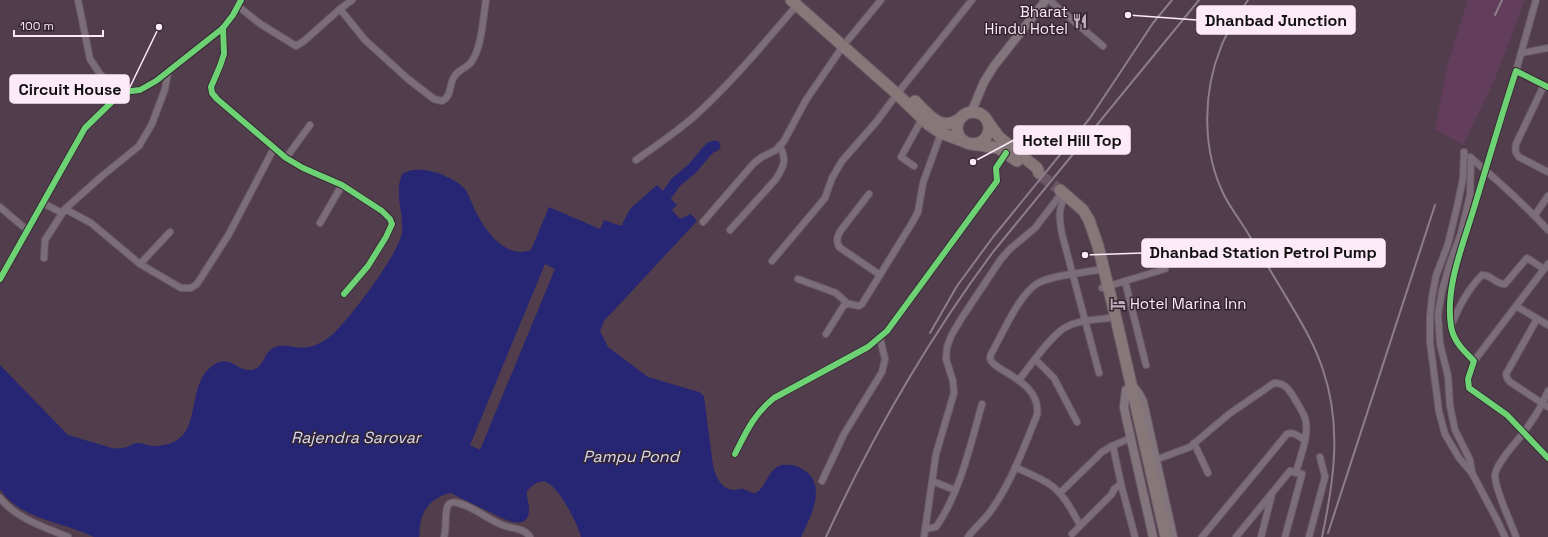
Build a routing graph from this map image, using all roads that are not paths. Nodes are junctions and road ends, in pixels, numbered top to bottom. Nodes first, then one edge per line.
1 (78, 0) edge
2 (241, 0) edge
3 (352, 0) edge
4 (486, 0) edge
5 (881, 0) edge
6 (972, 0) edge
7 (1046, 0) edge
8 (1049, 0) edge
9 (1536, 0) edge
10 (796, 2) edge
11 (238, 6) junction
12 (340, 9) junction
13 (223, 28) junction
14 (846, 43) junction
15 (1103, 46) dead end
16 (1548, 48) edge
17 (1521, 53) junction
18 (1516, 72) junction
19 (168, 73) junction
20 (1546, 86) edge
21 (899, 91) junction
22 (122, 92) junction
23 (971, 112) junction
24 (961, 118) junction
25 (922, 119) junction
26 (986, 119) junction
27 (310, 125) dead end
28 (941, 133) junction
29 (968, 143) junction
30 (780, 146) junction
31 (274, 148) junction
32 (1006, 153) junction
33 (286, 158) junction
34 (1471, 158) junction
35 (636, 160) dead end
36 (914, 166) dead end
37 (1486, 170) junction
38 (1548, 172) edge
39 (342, 185) junction
40 (1062, 192) junction
41 (869, 194) dead end
42 (1548, 196) edge
43 (43, 203) junction
44 (0, 207) edge
45 (1083, 210) junction
46 (64, 211) junction
47 (1535, 215) junction
48 (703, 222) dead end
49 (320, 223) dead end
50 (27, 230) junction
51 (730, 230) dead end
52 (1548, 230) edge
53 (170, 232) dead end
54 (44, 258) dead end
55 (772, 261) dead end
56 (140, 264) junction
57 (1546, 266) edge
58 (1165, 269) dead end
59 (1098, 270) junction
60 (880, 275) junction
61 (1072, 275) junction
62 (0, 279) edge
63 (798, 279) dead end
64 (1125, 281) junction
65 (1105, 287) junction
66 (344, 294) dead end
67 (847, 303) junction
68 (1516, 306) junction
69 (1109, 318) junction
70 (1537, 319) junction
71 (1086, 321) junction
72 (1548, 325) edge
73 (1451, 328) junction
74 (826, 334) dead end
75 (880, 338) junction
76 (1036, 360) junction
77 (1474, 361) junction
78 (1146, 364) dead end
79 (1099, 373) dead end
80 (1019, 380) junction
81 (1127, 382) junction
82 (1548, 391) edge
83 (982, 404) dead end
84 (1545, 405) edge
85 (1134, 413) junction
86 (1077, 422) dead end
87 (1524, 432) junction
88 (1131, 438) junction
89 (1305, 440) junction
90 (1194, 444) junction
91 (1112, 446) junction
92 (735, 454) dead end
93 (1320, 457) dead end
94 (1548, 458) edge
95 (1155, 460) junction
96 (1015, 467) junction
97 (1208, 473) dead end
98 (1296, 473) junction
99 (1472, 473) junction
100 (932, 480) junction
101 (822, 482) dead end
102 (1121, 484) junction
103 (955, 490) junction
104 (1273, 492) junction
105 (1060, 493) junction
106 (0, 498) edge
107 (1080, 525) junction
108 (925, 529) junction
109 (1072, 534) dead end
110 (1236, 536) edge
111 (68, 537) edge
112 (444, 537) edge
113 (530, 537) edge
114 (924, 537) edge
115 (968, 537) edge
116 (1135, 537) edge
117 (1153, 537) edge
118 (1160, 537) edge
119 (1166, 537) edge
120 (1173, 537) edge
121 (1202, 537) edge
122 (1261, 537) edge
123 (1285, 537) edge
124 (1309, 537) edge
125 (1505, 537) edge
126 (1516, 537) edge

1 - 22 street
2 - 11 street
3 - 12 street
4 - 12 street
5 - 14 street
6 - 21 street
7 - 23 main road
8 - 15 street
9 - 17 street
10 - 14 highway
10 - 35 street
11 - 12 street
11 - 13 street
13 - 19 street
13 - 31 street
14 - 21 highway
14 - 30 street
16 - 17 street
17 - 18 street
18 - 20 street
18 - 37 street
19 - 22 street
19 - 46 street
20 - 38 street
21 - 24 highway
21 - 25 highway
21 - 55 street
22 - 43 street
23 - 24 highway
23 - 26 highway
24 - 29 highway
25 - 28 highway
25 - 36 street
26 - 29 highway
26 - 32 highway
27 - 33 street
28 - 29 highway
28 - 60 street
29 - 32 highway
30 - 48 street
30 - 51 street
31 - 33 street
31 - 56 street
32 - 75 street
33 - 39 street
34 - 37 street
34 - 99 street
34 - 99 street
37 - 47 street
37 - 73 street
39 - 49 street
39 - 66 street
40 - 45 highway
40 - 61 street
40 - 100 street
41 - 60 street
42 - 47 street
43 - 46 street
43 - 50 street
44 - 50 street
45 - 59 highway
45 - 65 highway
46 - 54 street
46 - 56 street
47 - 52 street
50 - 62 street
53 - 56 street
57 - 68 street
57 - 73 street
58 - 64 street
59 - 61 street
59 - 65 highway
60 - 67 street
61 - 71 street
61 - 80 street
63 - 67 street
64 - 65 street
64 - 78 street
65 - 69 highway
65 - 81 highway
67 - 74 street
68 - 70 street
68 - 77 street
69 - 71 street
69 - 81 highway
70 - 72 street
70 - 84 street
71 - 76 street
71 - 79 street
73 - 77 street
75 - 92 street
75 - 101 street
76 - 80 street
76 - 86 street
77 - 87 street
80 - 96 street
81 - 85 highway
81 - 88 main road
81 - 95 main road
82 - 84 street
83 - 103 street
84 - 87 street
85 - 118 highway
85 - 119 highway
87 - 94 street
87 - 126 street
88 - 91 street
88 - 117 main road
89 - 90 street
89 - 98 street
89 - 121 street
90 - 95 street
90 - 97 street
91 - 102 street
91 - 105 street
93 - 124 street
95 - 120 main road
96 - 105 street
96 - 115 street
98 - 104 street
98 - 123 street
99 - 125 street
100 - 103 street
100 - 108 street
102 - 107 street
102 - 116 street
103 - 108 street
104 - 110 street
104 - 122 street
105 - 107 street
106 - 111 street
107 - 109 street
108 - 114 street
112 - 113 street

